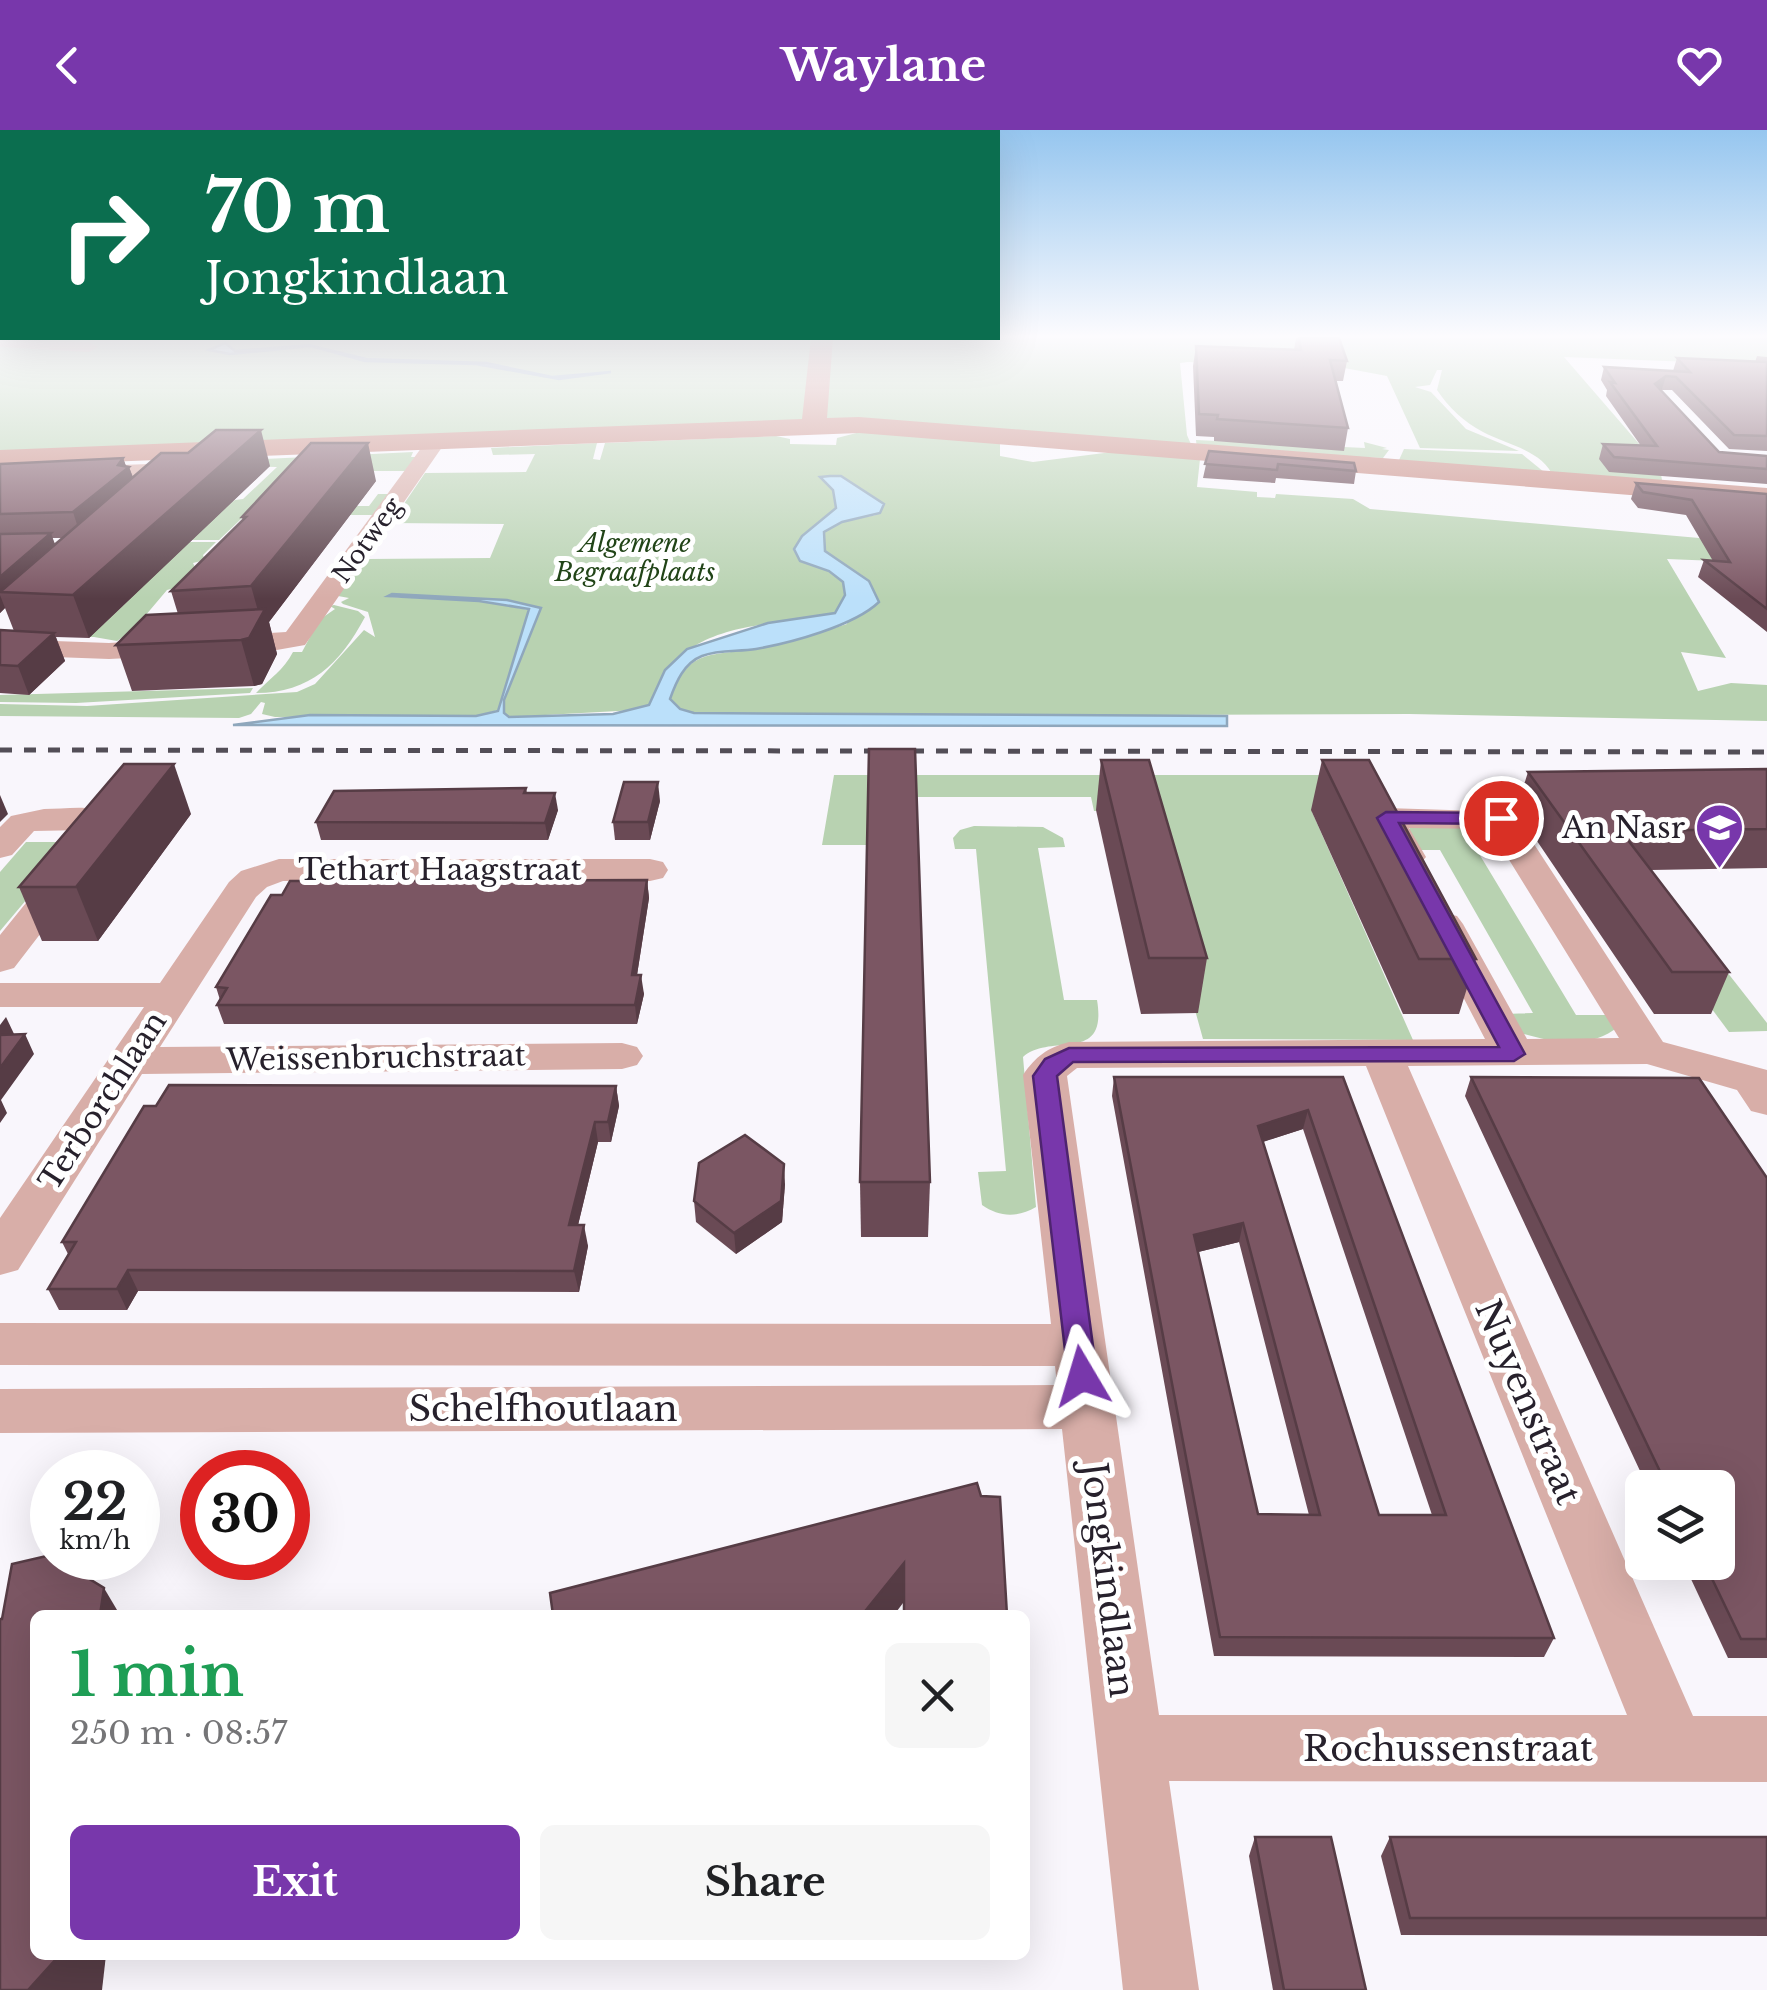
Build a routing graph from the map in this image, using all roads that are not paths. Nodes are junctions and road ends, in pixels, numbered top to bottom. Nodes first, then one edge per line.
1 (814, 425) joint
2 (437, 440) junction
3 (0, 458) edge
4 (189, 459) junction
5 (0, 476) edge
6 (1767, 497) edge
7 (148, 498) edge
8 (0, 647) edge
9 (0, 848) edge
10 (650, 870) dead end
11 (0, 960) edge
12 (0, 995) edge
13 (173, 995) junction
14 (1648, 1051) junction
15 (1382, 1054) junction
16 (1514, 1054) junction
17 (622, 1056) dead end
18 (130, 1061) junction
19 (1767, 1101) edge
20 (0, 1257) edge
21 (0, 1344) edge
22 (1079, 1345) junction
23 (1086, 1407) junction
24 (0, 1411) edge
25 (1128, 1748) junction
26 (1767, 1749) edge
27 (1674, 1750) junction
28 (1160, 1990) edge

1 - 2 street
1 - 6 street
2 - 4 street
2 - 8 street, Notweg
3 - 4 street
4 - 5 street
4 - 7 street
9 - 11 street
10 - 13 street, Tethart Haagstraat
12 - 13 street
13 - 18 street, Terborchlaan
14 - 16 street
14 - 16 street
14 - 19 street
15 - 16 street
15 - 22 street, Jongkindlaan
15 - 27 street, Nuyenstraat
17 - 18 street, Weissenbruchstraat
18 - 20 street, Terborchlaan
21 - 22 street, Schelfhoutlaan
22 - 23 street, Jongkindlaan
23 - 24 street, Schelfhoutlaan
23 - 25 street, Jongkindlaan
25 - 27 street, Rochussenstraat
25 - 28 street, Jongkindlaan
26 - 27 street, Rochussenstraat

